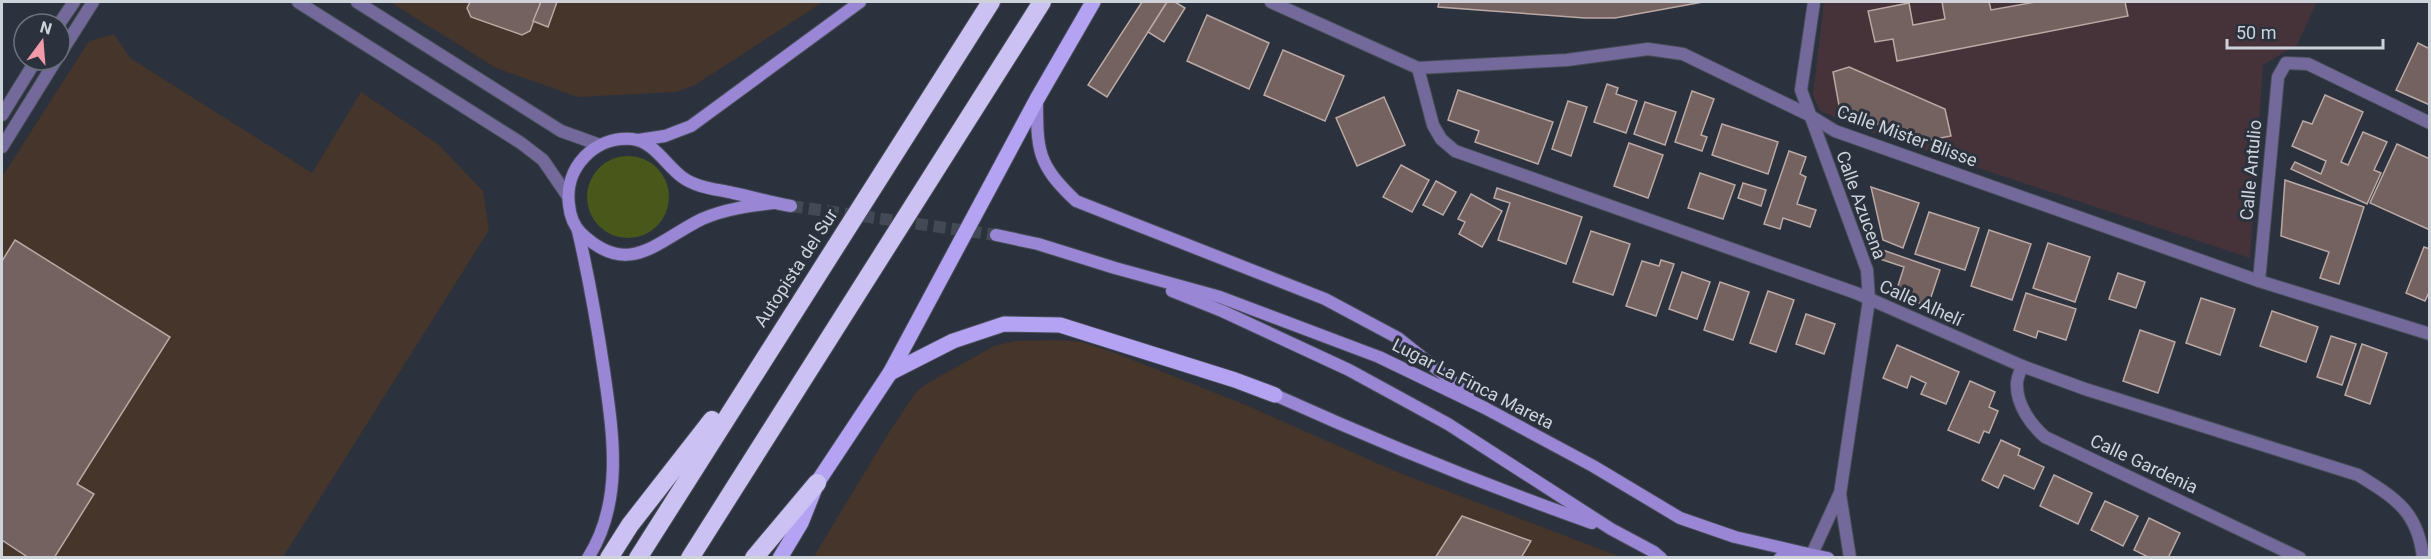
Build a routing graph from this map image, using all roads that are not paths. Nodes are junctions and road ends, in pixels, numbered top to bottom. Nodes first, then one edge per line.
1 (93, 2) edge
2 (298, 2) edge
3 (357, 2) edge
4 (860, 2) edge
5 (991, 2) edge
6 (1042, 2) edge
7 (1093, 2) edge
8 (1271, 2) edge
9 (1814, 2) edge
10 (72, 35) edge
11 (1418, 68) junction
12 (29, 72) edge
13 (49, 72) edge
14 (1037, 99) junction
15 (2, 115) edge
16 (1809, 115) junction
17 (2430, 123) edge
18 (638, 140) junction
19 (600, 145) junction
20 (2, 147) edge
21 (567, 195) junction
22 (773, 203) junction
23 (791, 206) tunnel mouth
24 (578, 230) junction
25 (996, 235) tunnel mouth
26 (1115, 268) junction
27 (2259, 281) junction
28 (1869, 300) junction
29 (2430, 334) edge
30 (774, 341) junction
31 (2022, 366) junction
32 (890, 373) junction
33 (1275, 395) joint
34 (1485, 408) junction
35 (817, 483) junction
36 (1840, 494) junction
37 (1611, 529) junction
38 (1808, 554) junction
39 (588, 558) edge
40 (609, 558) edge
41 (638, 558) edge
42 (690, 558) edge
43 (754, 558) edge
44 (780, 558) edge
45 (1661, 558) edge
46 (1780, 558) edge
47 (1828, 558) edge
48 (1850, 558) edge
49 (2300, 558) edge
50 (2423, 558) edge

1 - 10 street
2 - 21 street
3 - 19 street
4 - 18 street
5 - 30 highway, Autopista del Sur
6 - 42 highway
7 - 14 main road
8 - 11 street, Calle Mister Blisse
9 - 16 street, Calle Azucena
11 - 16 street, Calle Mister Blisse
11 - 28 street, Calle Alhelí
12 - 15 street
13 - 20 street
14 - 32 main road
14 - 34 street
16 - 27 street, Calle Mister Blisse
16 - 28 street, Calle Azucena
17 - 27 street, Calle Antulio
18 - 19 street
18 - 22 street
19 - 21 street
21 - 24 street
22 - 23 street
22 - 24 street
24 - 39 street
25 - 26 street, Lugar La Finca Mareta
26 - 34 street, Lugar La Finca Mareta
26 - 37 street, Lugar La Finca Mareta
27 - 29 street, Calle Mister Blisse
28 - 31 street, Calle Alhelí
28 - 36 street, Calle Azucena
30 - 40 highway
30 - 41 highway, Autopista del Sur
31 - 49 street, Calle Gardenia
31 - 50 street, Calle Alhelí
32 - 33 main road
32 - 35 main road
33 - 37 street
34 - 38 street, Lugar La Finca Mareta
35 - 43 highway
35 - 44 main road
36 - 38 street, Calle Azucena
36 - 48 street, Calle Azucena
37 - 45 street, Lugar La Finca Mareta
38 - 46 street, Lugar La Finca Mareta
38 - 47 street, Lugar La Finca Mareta

